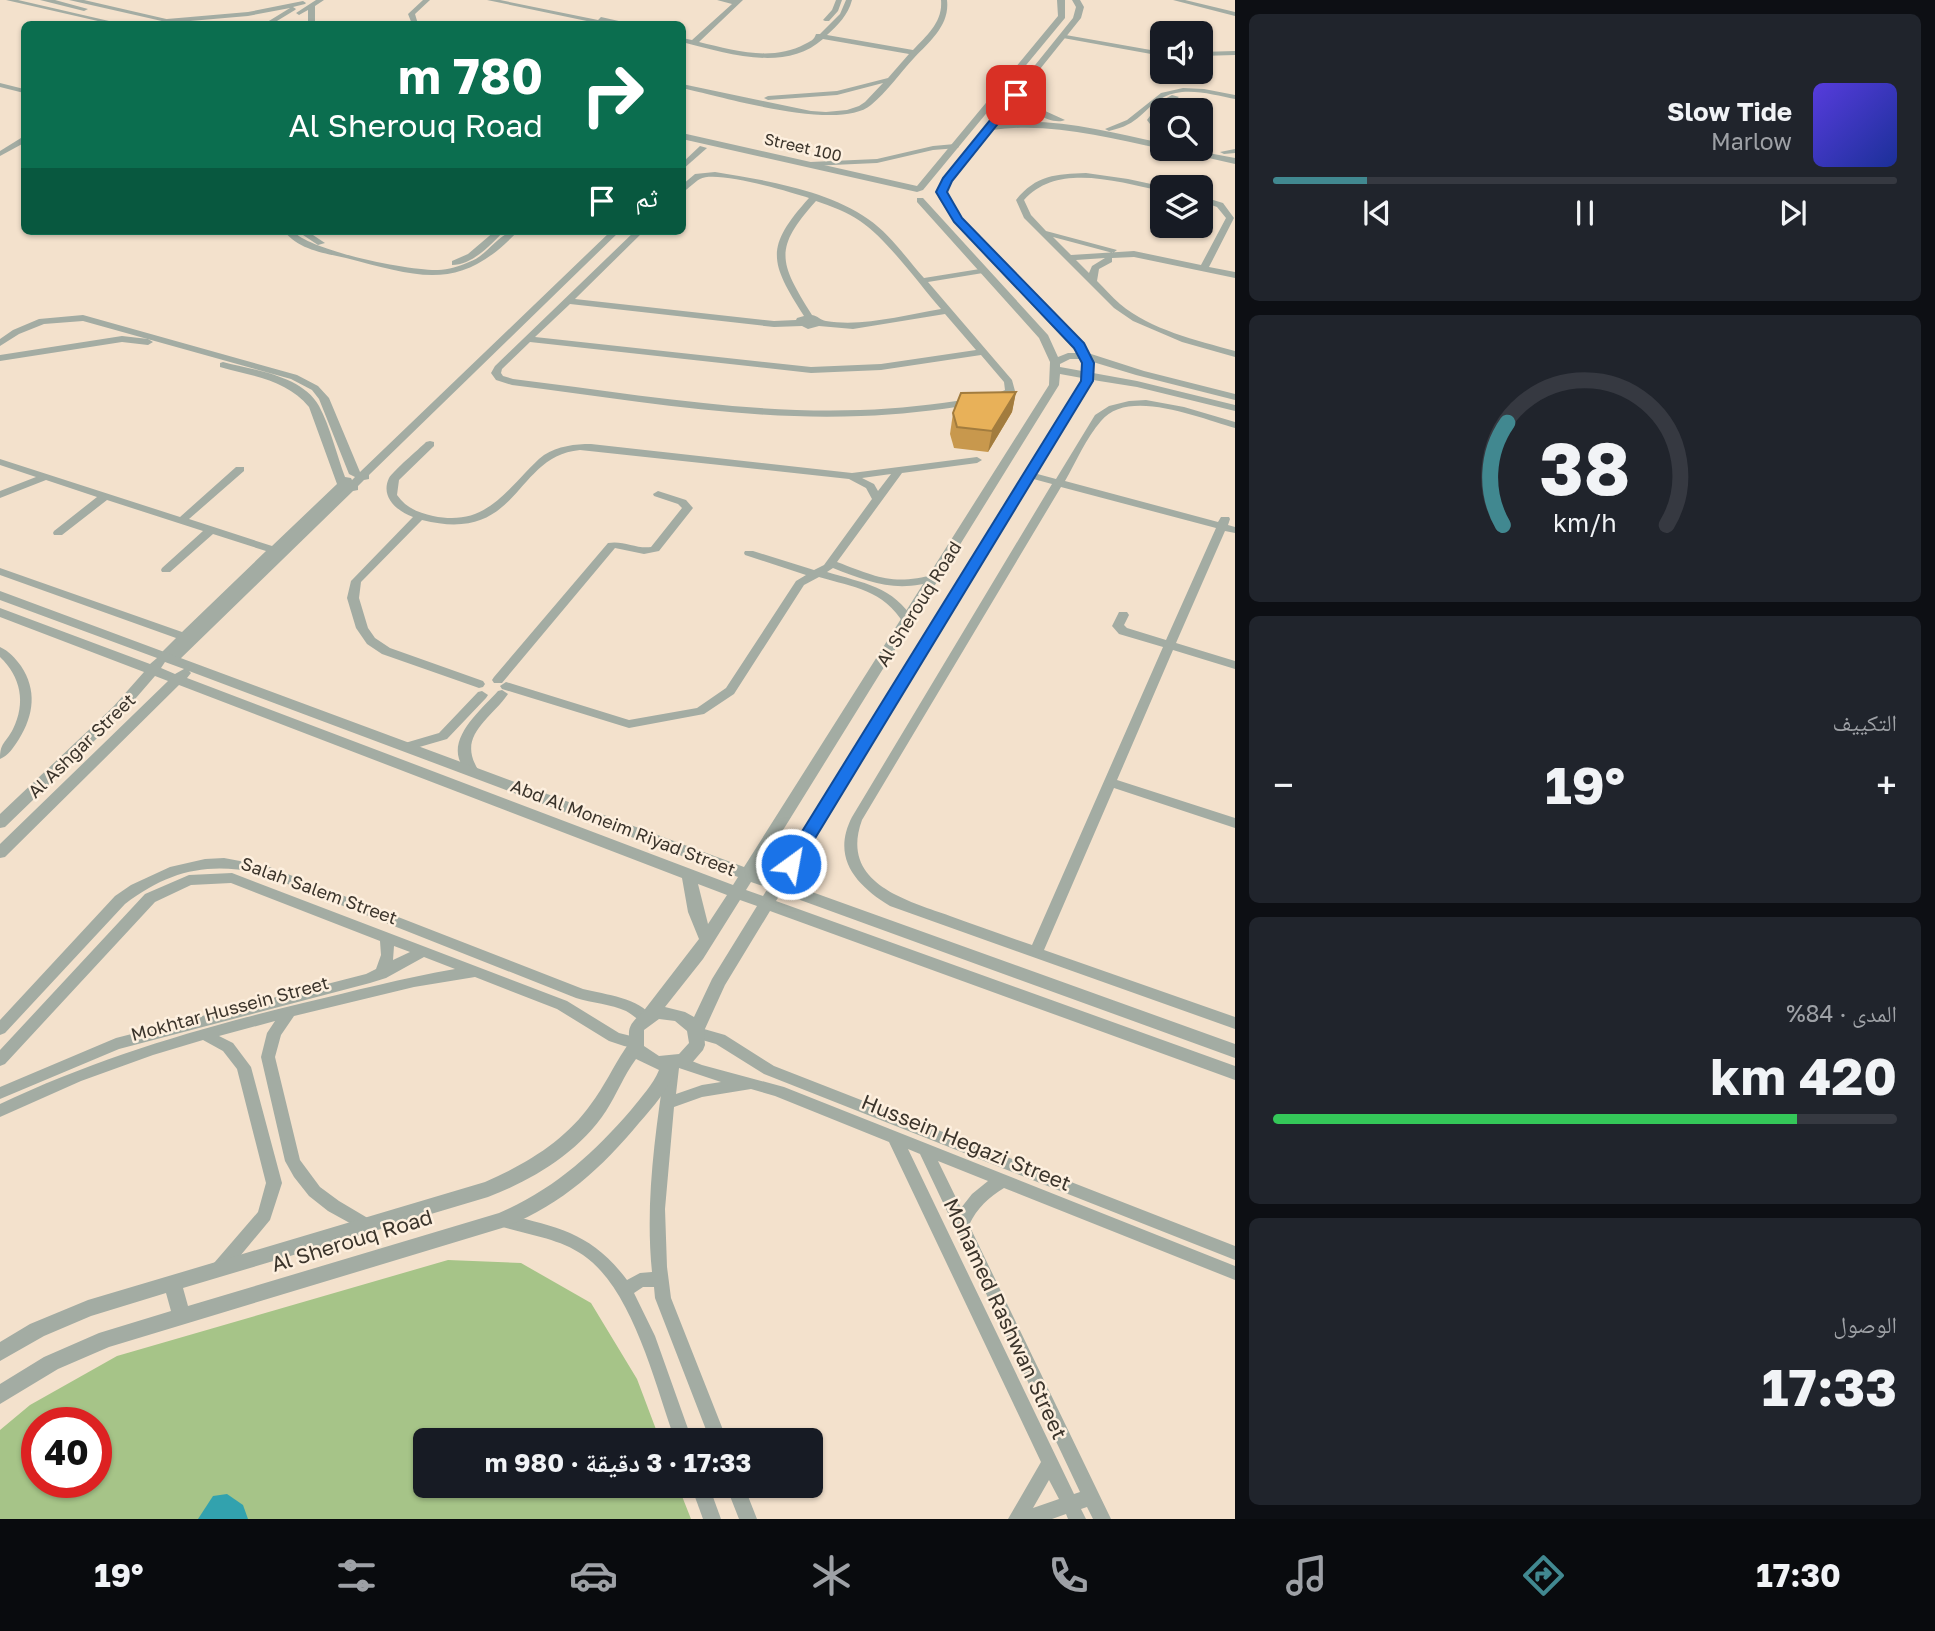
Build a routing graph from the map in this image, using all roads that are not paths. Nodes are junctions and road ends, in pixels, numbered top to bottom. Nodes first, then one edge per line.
1 (9, 0) edge
2 (44, 0) edge
3 (73, 0) edge
4 (321, 0) edge
5 (427, 0) edge
6 (490, 0) edge
7 (513, 0) edge
8 (720, 0) edge
9 (839, 0) edge
10 (849, 0) edge
11 (944, 0) edge
12 (1062, 0) edge
13 (1076, 0) edge
14 (1176, 0) edge
15 (1189, 0) edge
16 (528, 2) edge
17 (739, 2) edge
18 (308, 3) edge
19 (1235, 12) edge
20 (577, 16) junction
21 (104, 21) edge
22 (140, 21) edge
23 (167, 21) joint
24 (274, 21) edge
25 (285, 21) edge
26 (311, 21) edge
27 (414, 21) edge
28 (570, 21) edge
29 (597, 21) edge
30 (609, 21) edge
31 (1065, 34) junction
32 (814, 35) junction
33 (823, 37) junction
34 (686, 39) edge
35 (695, 41) junction
36 (1150, 50) edge
37 (1213, 51) edge
38 (1235, 51) edge
39 (915, 53) junction
40 (891, 79) junction
41 (0, 82) edge
42 (21, 86) edge
43 (686, 87) edge
44 (21, 90) edge
45 (1016, 95) junction
46 (736, 97) junction
47 (1175, 98) edge
48 (1235, 99) edge
49 (1139, 118) junction
50 (1150, 120) edge
51 (1075, 126) junction
52 (989, 128) junction
53 (1109, 129) junction
54 (686, 137) edge
55 (1150, 138) edge
56 (21, 142) edge
57 (1150, 143) edge
58 (686, 146) edge
59 (955, 146) junction
60 (21, 150) edge
61 (686, 151) edge
62 (700, 151) junction
63 (1213, 151) edge
64 (1235, 153) edge
65 (1213, 154) edge
66 (0, 155) edge
67 (1235, 161) edge
68 (0, 163) edge
69 (686, 164) edge
70 (810, 164) junction
71 (686, 186) edge
72 (1150, 187) edge
73 (918, 193) junction
74 (942, 194) junction
75 (814, 198) junction
76 (1213, 203) edge
77 (1045, 233) junction
78 (292, 235) edge
79 (307, 235) edge
80 (495, 235) edge
81 (509, 235) edge
82 (612, 235) edge
83 (636, 235) edge
84 (1134, 254) junction
85 (1109, 260) junction
86 (1073, 261) junction
87 (980, 267) junction
88 (1204, 269) junction
89 (1235, 275) edge
90 (918, 277) junction
91 (1091, 281) junction
92 (1235, 282) edge
93 (568, 301) junction
94 (948, 312) junction
95 (804, 320) junction
96 (528, 339) junction
97 (161, 342) junction
98 (0, 343) edge
99 (983, 352) junction
100 (1235, 354) edge
101 (1086, 356) junction
102 (0, 358) edge
103 (1056, 366) junction
104 (1088, 376) junction
105 (1176, 388) junction
106 (1235, 397) edge
107 (990, 398) edge
108 (977, 401) edge
109 (1235, 408) edge
110 (1235, 425) edge
111 (430, 444) dead end
112 (977, 460) dead end
113 (0, 462) edge
114 (1006, 465) junction
115 (240, 469) dead end
116 (899, 470) junction
117 (1032, 472) junction
118 (362, 473) junction
119 (852, 476) junction
120 (45, 477) junction
121 (1060, 479) junction
122 (348, 486) junction
123 (658, 494) dead end
124 (0, 495) edge
125 (106, 496) junction
126 (877, 499) junction
127 (420, 516) junction
128 (181, 521) junction
129 (1227, 522) edge
130 (211, 530) junction
131 (1235, 530) edge
132 (58, 533) dead end
133 (273, 550) junction
134 (748, 553) dead end
135 (831, 564) junction
136 (166, 570) dead end
137 (0, 571) edge
138 (816, 574) junction
139 (936, 577) junction
140 (0, 595) edge
141 (0, 612) edge
142 (1123, 615) dead end
143 (908, 621) junction
144 (188, 638) junction
145 (1169, 646) junction
146 (0, 652) edge
147 (169, 658) junction
148 (1235, 665) edge
149 (191, 666) junction
150 (154, 668) junction
151 (179, 678) junction
152 (502, 687) junction
153 (480, 690) junction
154 (403, 744) junction
155 (0, 755) edge
156 (385, 756) junction
157 (473, 771) junction
158 (1110, 782) junction
159 (522, 790) junction
160 (511, 804) junction
161 (0, 823) edge
162 (1235, 823) edge
163 (0, 853) edge
164 (689, 875) junction
165 (748, 875) junction
166 (778, 886) junction
167 (737, 892) junction
168 (767, 904) junction
169 (387, 937) junction
170 (707, 940) junction
171 (424, 951) junction
172 (1036, 952) junction
173 (478, 972) junction
174 (381, 974) junction
175 (289, 1012) junction
176 (647, 1017) junction
177 (1235, 1023) edge
178 (1168, 1026) junction
179 (0, 1029) edge
180 (696, 1032) junction
181 (204, 1034) junction
182 (635, 1045) junction
183 (1161, 1046) junction
184 (1235, 1051) edge
185 (0, 1060) edge
186 (674, 1063) junction
187 (1235, 1073) edge
188 (758, 1083) junction
189 (0, 1093) edge
190 (667, 1103) junction
191 (0, 1111) edge
192 (922, 1130) junction
193 (895, 1138) junction
194 (920, 1147) junction
195 (1003, 1181) junction
196 (502, 1220) junction
197 (961, 1225) junction
198 (366, 1226) junction
199 (1235, 1253) edge
200 (219, 1269) junction
201 (1235, 1273) edge
202 (661, 1279) junction
203 (173, 1283) junction
204 (626, 1289) junction
205 (181, 1316) junction
206 (0, 1352) edge
207 (0, 1395) edge
208 (678, 1428) edge
209 (713, 1428) edge
210 (1050, 1463) junction
211 (1091, 1497) junction
212 (704, 1498) edge
213 (740, 1498) edge
214 (1074, 1512) edge
215 (712, 1519) edge
216 (748, 1519) edge
217 (1017, 1519) edge
218 (1026, 1519) edge
219 (1102, 1519) edge

1 - 21 street
2 - 22 street
3 - 23 street
4 - 18 street
5 - 27 street
6 - 20 street
7 - 16 street
8 - 17 street
9 - 32 street
10 - 33 street
11 - 39 street
12 - 59 street
13 - 31 street
14 - 19 street
15 - 19 street
16 - 20 street
17 - 35 street
18 - 23 street
18 - 24 street
18 - 25 street
18 - 26 street
20 - 28 street
20 - 29 street
20 - 30 street
31 - 36 street
31 - 45 street
32 - 33 street
32 - 35 street
33 - 35 street
33 - 39 street
34 - 35 street
37 - 38 street
39 - 40 street
40 - 46 street
40 - 46 street
41 - 42 street
41 - 44 street
43 - 46 street
45 - 51 street
45 - 52 street
47 - 48 street
48 - 49 street
49 - 50 street
49 - 53 street
51 - 52 street
51 - 53 street
51 - 57 street
52 - 74 street
53 - 55 street
54 - 70 street, Street 100
56 - 66 street
58 - 62 street, Street 100
59 - 70 street
59 - 73 street
60 - 68 street
61 - 62 street
62 - 69 street
62 - 73 street, Street 100
63 - 64 street
65 - 67 street
70 - 73 street, Street 100
71 - 75 street
72 - 77 street
73 - 74 street
73 - 87 street
74 - 101 street
75 - 90 street
75 - 95 street
76 - 88 street
77 - 84 street
77 - 86 street
78 - 81 street
79 - 80 street
82 - 118 street
83 - 93 street
84 - 86 street
84 - 88 street
85 - 86 street
85 - 91 street
85 - 92 street
86 - 91 street
87 - 90 street
87 - 103 street
88 - 89 street
90 - 94 street
91 - 100 street
93 - 95 street
93 - 96 street
94 - 95 street
94 - 99 street
96 - 99 street
96 - 108 street
97 - 98 street
97 - 102 street
97 - 118 street
97 - 122 street
99 - 107 street
101 - 103 street
101 - 104 street
101 - 105 street
103 - 104 street
103 - 114 street, Al Sherouq Road
104 - 105 street
104 - 117 street, Al Sherouq Road
105 - 106 street
105 - 109 street
110 - 121 street
111 - 127 street
112 - 116 street
113 - 120 street
114 - 117 street
114 - 139 street, Al Sherouq Road
115 - 128 street
116 - 119 street
116 - 126 street
117 - 121 street
117 - 166 street, Al Sherouq Road
118 - 122 street
119 - 126 street
119 - 127 street
120 - 124 street
120 - 125 street
121 - 129 street
121 - 172 street
122 - 133 street
122 - 144 street
123 - 152 street
125 - 128 street
125 - 132 street
126 - 135 street
127 - 153 street
128 - 130 street
129 - 131 street
129 - 145 street
130 - 133 street
130 - 136 street
133 - 144 street
134 - 138 street
135 - 138 street
135 - 139 street
137 - 144 street
138 - 143 street
138 - 152 street
139 - 143 street, Al Sherouq Road
140 - 147 street, Abd Al Moneim Riyad Street
141 - 150 street, Abd Al Moneim Riyad Street
142 - 145 street
143 - 165 street, Al Sherouq Road
144 - 147 street
145 - 148 street
145 - 158 street
146 - 155 street
147 - 149 street, Abd Al Moneim Riyad Street
147 - 150 street, Al Ashgar Street
149 - 151 street, Al Ashgar Street
149 - 154 street, Abd Al Moneim Riyad Street
150 - 151 street, Abd Al Moneim Riyad Street
150 - 161 street, Al Ashgar Street
151 - 156 street, Abd Al Moneim Riyad Street
151 - 163 street, Al Ashgar Street
152 - 153 street
152 - 153 street
152 - 157 street
153 - 154 street
154 - 156 street
154 - 157 street, Abd Al Moneim Riyad Street
156 - 160 street, Abd Al Moneim Riyad Street
157 - 159 street, Abd Al Moneim Riyad Street
158 - 162 street
158 - 172 street
159 - 160 street
159 - 165 street, Abd Al Moneim Riyad Street
160 - 164 street, Abd Al Moneim Riyad Street
164 - 167 street, Abd Al Moneim Riyad Street
164 - 170 street
165 - 166 street, Abd Al Moneim Riyad Street
165 - 167 street, Al Sherouq Road
166 - 168 street, Al Sherouq Road
166 - 178 street, Abd Al Moneim Riyad Street
167 - 168 street, Abd Al Moneim Riyad Street
167 - 170 street, Al Sherouq Road
168 - 180 street, Al Sherouq Road
168 - 183 street, Abd Al Moneim Riyad Street
169 - 171 street, Salah Salem Street
169 - 174 street
169 - 185 street, Salah Salem Street
170 - 176 street, Al Sherouq Road
171 - 173 street, Salah Salem Street
171 - 174 street, Mokhtar Hussein Street
172 - 177 street
173 - 175 street, Mokhtar Hussein Street
173 - 182 street, Salah Salem Street
174 - 189 street, Mokhtar Hussein Street
175 - 181 street, Mokhtar Hussein Street
175 - 198 street
176 - 179 street, Salah Salem Street
176 - 180 street
176 - 182 street
178 - 183 street
178 - 184 street, Abd Al Moneim Riyad Street
180 - 186 street
180 - 192 street, Hussein Hegazi Street
181 - 191 street, Mokhtar Hussein Street
181 - 200 street
182 - 186 street
182 - 198 street, Al Sherouq Road
183 - 187 street, Abd Al Moneim Riyad Street
186 - 188 street, Hussein Hegazi Street
186 - 190 street
186 - 196 street, Al Sherouq Road
188 - 190 street
188 - 193 street, Hussein Hegazi Street
190 - 202 street
192 - 194 street
192 - 199 street, Hussein Hegazi Street
193 - 194 street, Hussein Hegazi Street
193 - 210 street, Mohamed Rashwan Street
194 - 195 street, Hussein Hegazi Street
194 - 197 street, Mohamed Rashwan Street
195 - 197 street
195 - 201 street, Hussein Hegazi Street
196 - 204 street
196 - 205 street, Al Sherouq Road
197 - 211 street, Mohamed Rashwan Street
198 - 200 street, Al Sherouq Road
200 - 203 street, Al Sherouq Road
202 - 204 street
202 - 209 street
203 - 205 street
203 - 206 street, Al Sherouq Road
204 - 208 street
205 - 207 street, Al Sherouq Road
210 - 214 street, Mohamed Rashwan Street
210 - 217 street
211 - 214 street
211 - 219 street, Mohamed Rashwan Street
212 - 215 street
213 - 216 street
214 - 218 street

